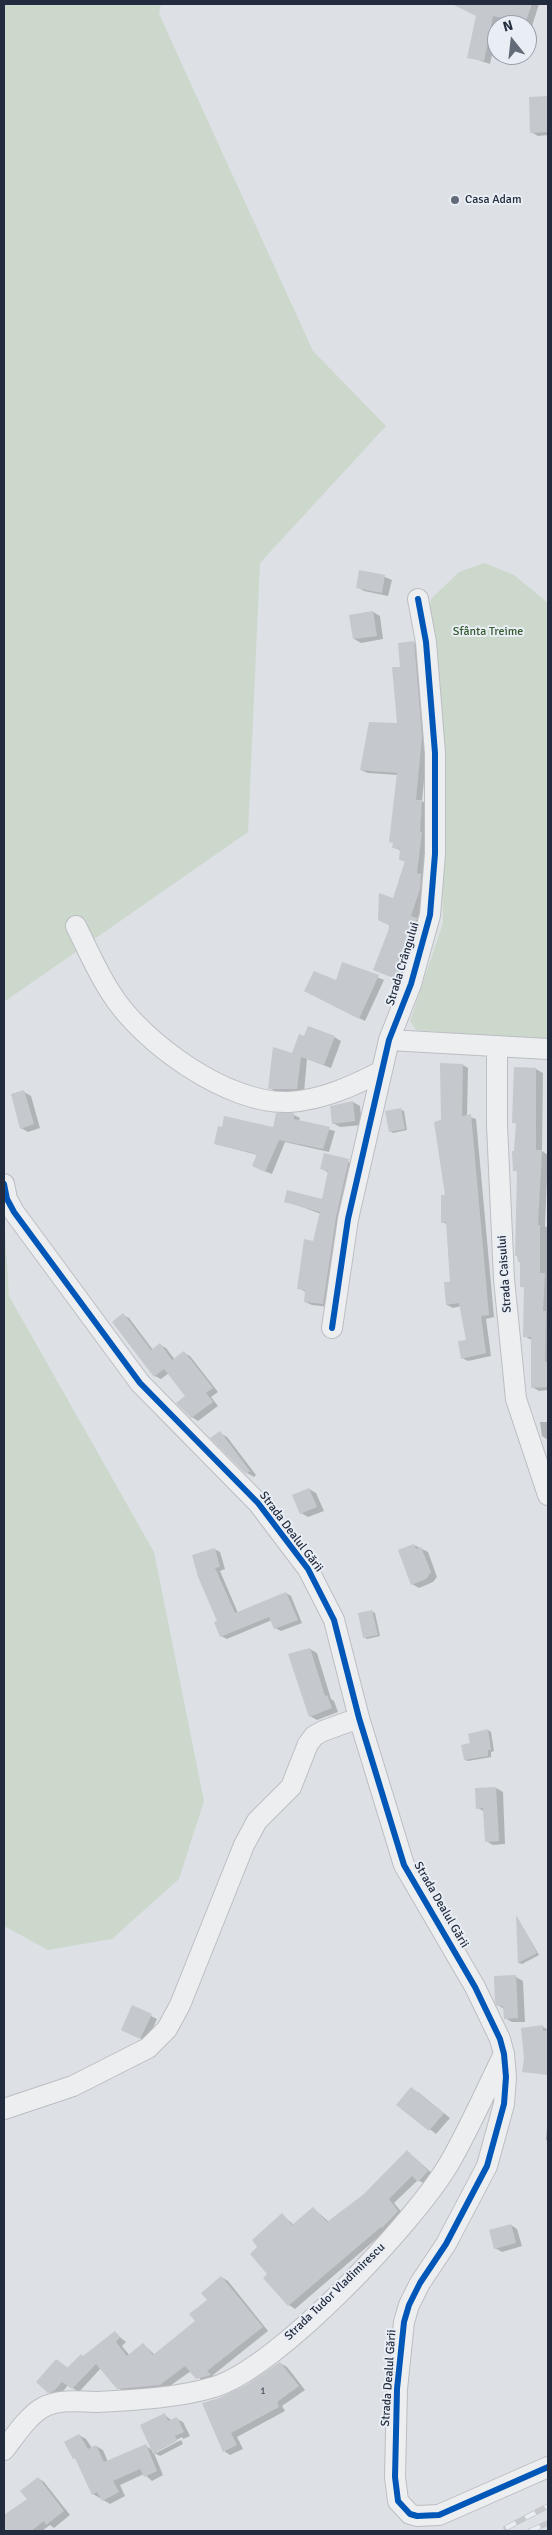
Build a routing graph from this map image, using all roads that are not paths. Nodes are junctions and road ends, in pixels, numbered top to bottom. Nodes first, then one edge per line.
1 (418, 599) dead end
2 (76, 926) dead end
3 (388, 1040) junction
4 (498, 1046) junction
5 (548, 1049) edge
6 (382, 1071) junction
7 (4, 1184) edge
8 (332, 1328) dead end
9 (548, 1495) edge
10 (359, 1718) junction
11 (504, 2054) junction
12 (4, 2110) edge
13 (4, 2450) edge
14 (548, 2467) edge

1 - 3 street, Strada Crângului
2 - 6 street
3 - 4 street
3 - 6 street, Strada Crângului
4 - 5 street
4 - 9 street, Strada Caisului
6 - 8 street, Strada Crângului
7 - 10 street, Strada Dealul Gării
10 - 11 street, Strada Dealul Gării
10 - 12 street
11 - 13 street, Strada Tudor Vladimirescu
11 - 14 street, Strada Dealul Gării

